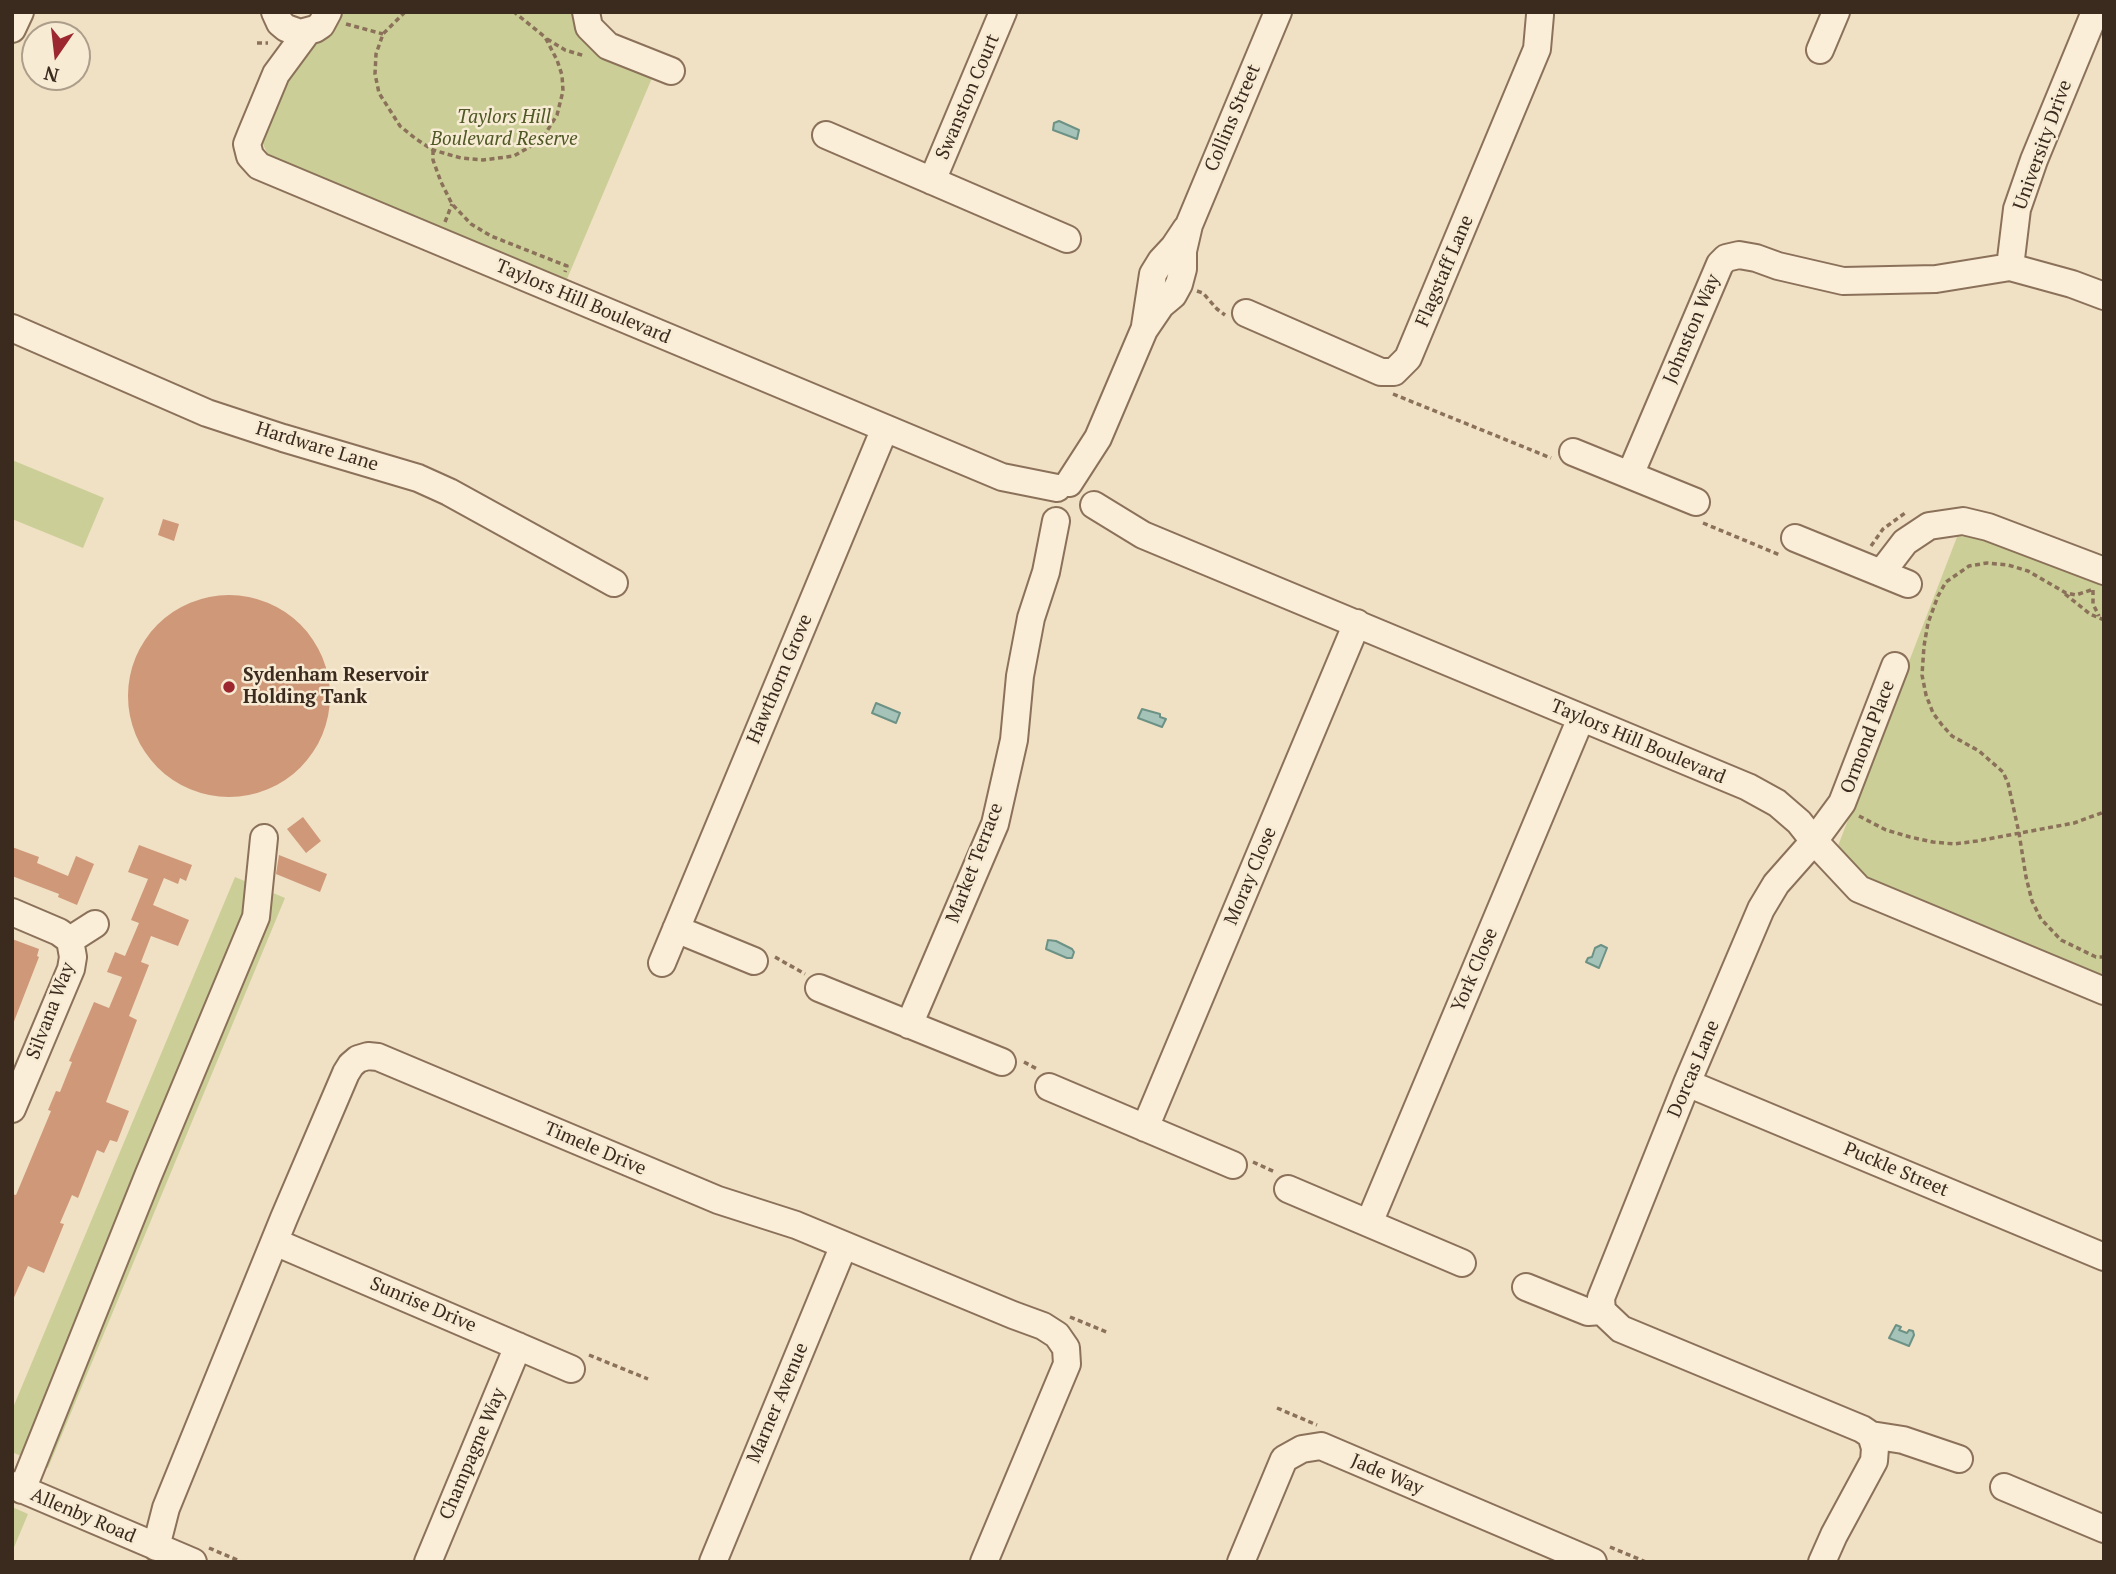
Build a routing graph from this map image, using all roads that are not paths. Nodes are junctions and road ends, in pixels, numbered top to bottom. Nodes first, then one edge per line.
1 (20, 12) edge
2 (586, 12) edge
3 (1003, 12) edge
4 (1278, 12) edge
5 (1836, 12) edge
6 (2095, 12) edge
7 (1539, 13) edge
8 (276, 16) edge
9 (337, 18) edge
10 (12, 29) edge
11 (307, 32) junction
12 (1820, 50) dead end
13 (671, 71) dead end
14 (276, 74) junction
15 (826, 135) dead end
16 (932, 181) junction
17 (1067, 239) dead end
18 (2010, 267) junction
19 (2104, 296) edge
20 (1246, 313) dead end
21 (12, 328) edge
22 (885, 428) junction
23 (1573, 452) dead end
24 (1630, 475) junction
25 (1696, 502) dead end
26 (1072, 506) junction
27 (1795, 538) dead end
28 (2104, 571) edge
29 (1882, 572) junction
30 (614, 583) dead end
31 (1908, 584) dead end
32 (1357, 624) junction
33 (1895, 666) dead end
34 (1581, 718) junction
35 (264, 838) dead end
36 (1814, 841) junction
37 (12, 912) edge
38 (95, 924) dead end
39 (676, 929) junction
40 (70, 940) junction
41 (762, 957) road end
42 (662, 962) dead end
43 (819, 988) road end
44 (2104, 991) edge
45 (909, 1025) junction
46 (1002, 1062) dead end
47 (1688, 1083) junction
48 (1049, 1087) dead end
49 (12, 1109) edge
50 (1145, 1128) junction
51 (1233, 1165) dead end
52 (1288, 1189) dead end
53 (1369, 1223) junction
54 (275, 1242) junction
55 (844, 1245) junction
56 (2104, 1257) edge
57 (1462, 1263) dead end
58 (1526, 1287) dead end
59 (1602, 1311) junction
60 (518, 1346) junction
61 (571, 1369) dead end
62 (1871, 1435) junction
63 (1959, 1459) dead end
64 (2004, 1487) dead end
65 (17, 1488) edge
66 (2104, 1529) edge
67 (144, 1549) edge
68 (193, 1562) edge
69 (428, 1562) edge
70 (713, 1562) edge
71 (984, 1562) edge
72 (1241, 1562) edge
73 (1593, 1562) edge
74 (1822, 1562) edge

1 - 10 street
2 - 13 street
3 - 16 street, Swanston Court
4 - 26 street, Collins Street
5 - 12 street
6 - 18 street, University Drive
7 - 20 street, Flagstaff Lane
8 - 11 street
8 - 14 street, Taylors Hill Boulevard
9 - 11 street, Taylors Hill Boulevard
11 - 14 street, Taylors Hill Boulevard
14 - 22 street, Taylors Hill Boulevard
15 - 16 street, Swanston Court
16 - 17 street, Swanston Court
18 - 19 street
18 - 24 street, Johnston Way
21 - 30 street, Hardware Lane
22 - 26 street, Taylors Hill Boulevard
22 - 39 street, Hawthorn Grove
23 - 24 street
24 - 25 street
26 - 32 street, Taylors Hill Boulevard
26 - 45 street, Market Terrace
27 - 29 street
28 - 29 street
29 - 31 street
32 - 34 street, Taylors Hill Boulevard
32 - 50 street, Moray Close
33 - 36 street, Ormond Place
34 - 36 street, Taylors Hill Boulevard
34 - 53 street, York Close
35 - 65 street
36 - 44 street, Taylors Hill Boulevard
36 - 47 street, Dorcas Lane
37 - 40 street
38 - 40 street, Silvana Way
39 - 41 street
39 - 42 street, Hawthorn Grove
40 - 49 street, Silvana Way
43 - 45 street
45 - 46 street
47 - 56 street, Puckle Street
47 - 59 street, Dorcas Lane
48 - 50 street
50 - 51 street
52 - 53 street
53 - 57 street
54 - 55 street, Timele Drive
54 - 60 street, Sunrise Drive
54 - 67 street, Timele Drive
55 - 70 street, Marner Avenue
55 - 71 street, Timele Drive
58 - 59 street
59 - 62 street
60 - 61 street, Sunrise Drive
60 - 69 street, Champagne Way
62 - 63 street
62 - 74 street
64 - 66 street
65 - 67 street, Allenby Road
67 - 68 street, Allenby Road
72 - 73 street, Jade Way

